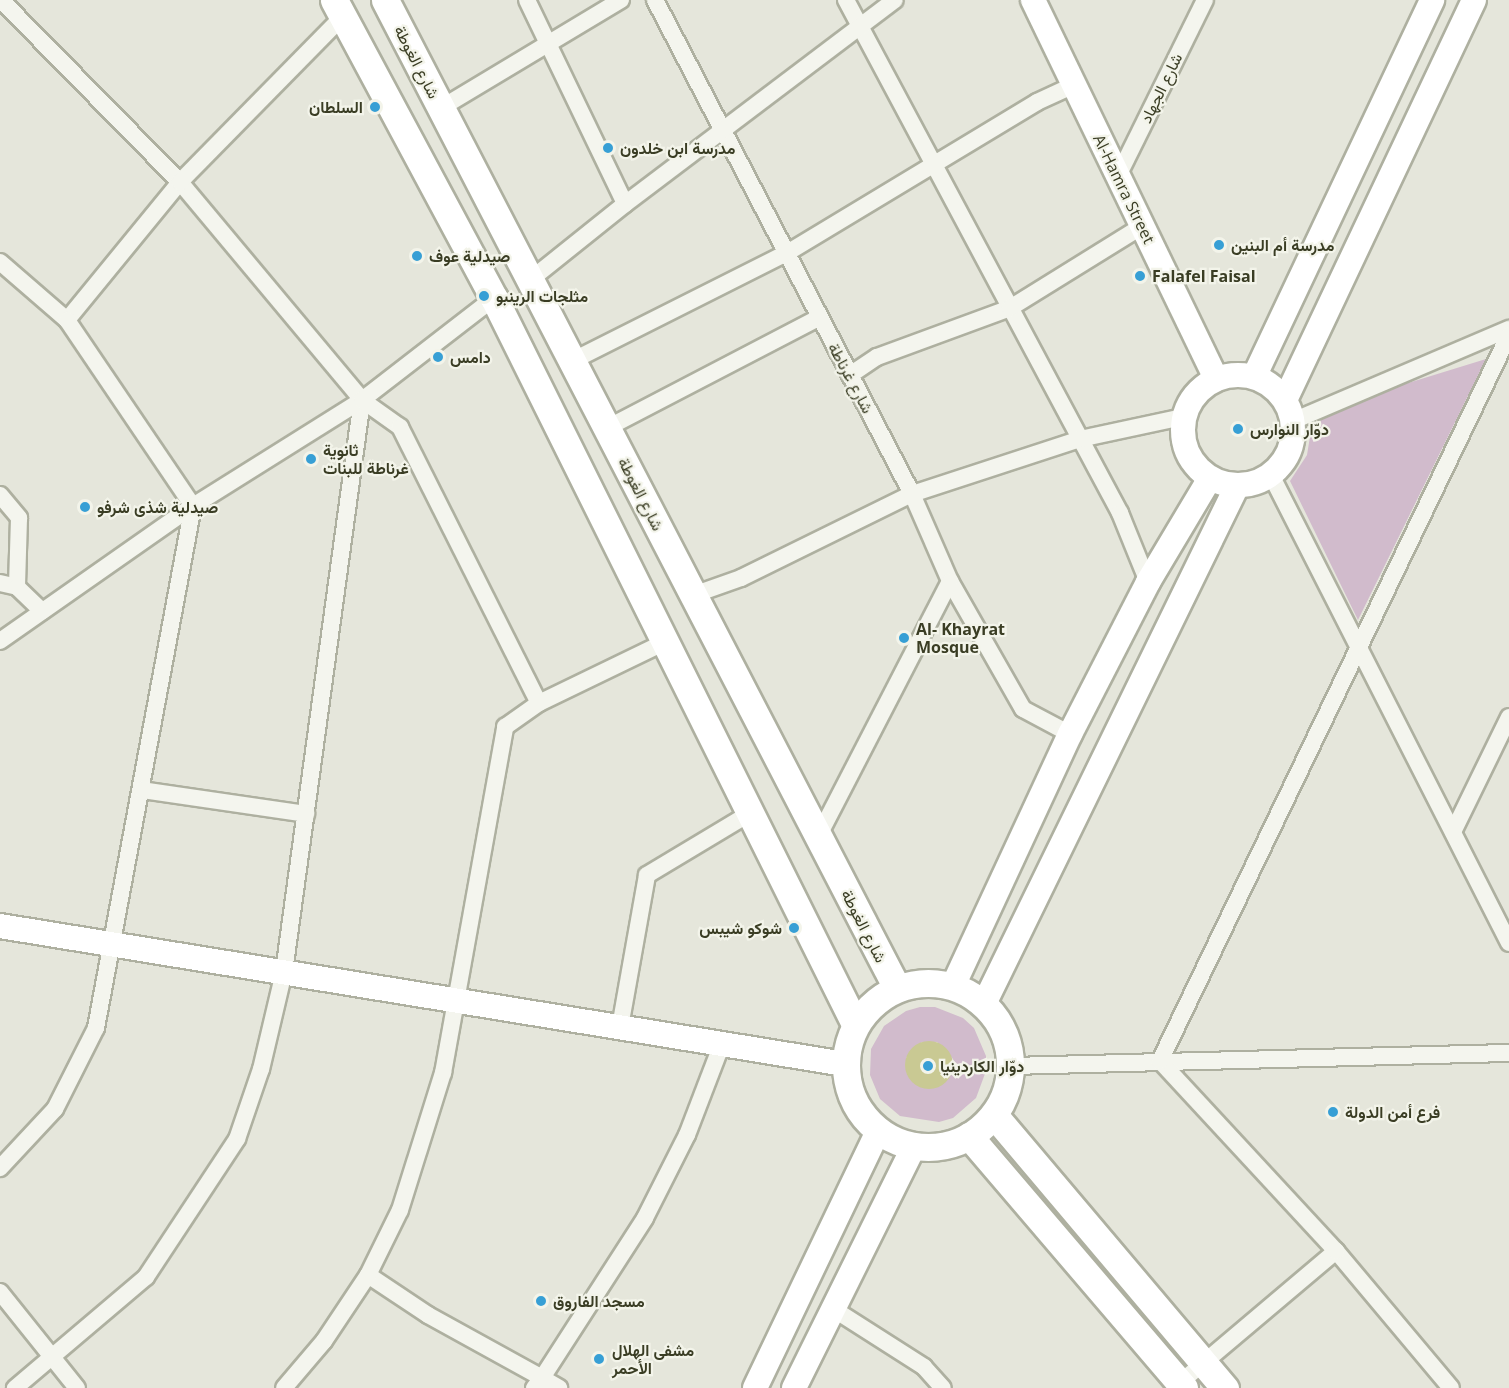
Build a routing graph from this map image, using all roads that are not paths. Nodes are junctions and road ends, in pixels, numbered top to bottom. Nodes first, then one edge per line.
1 (0, 0) edge
2 (385, 0) edge
3 (527, 0) edge
4 (621, 0) edge
5 (655, 0) edge
6 (846, 0) edge
7 (895, 0) edge
8 (1033, 0) edge
9 (1205, 0) edge
10 (1432, 0) edge
11 (1474, 0) edge
12 (339, 8) edge
13 (860, 27) junction
14 (548, 44) junction
15 (1074, 85) junction
16 (441, 108) junction
17 (722, 130) junction
18 (934, 165) junction
19 (1118, 176) junction
20 (180, 182) junction
21 (626, 204) junction
22 (1142, 226) junction
23 (787, 253) junction
24 (0, 262) edge
25 (530, 280) junction
26 (494, 298) junction
27 (1010, 308) junction
28 (820, 318) junction
29 (67, 320) junction
30 (1509, 329) edge
31 (1509, 335) edge
32 (572, 361) junction
33 (850, 375) junction
34 (1254, 377) junction
35 (1216, 379) junction
36 (362, 400) junction
37 (1289, 411) junction
38 (1183, 417) junction
39 (607, 429) junction
40 (1080, 439) junction
41 (1271, 475) junction
42 (1210, 478) junction
43 (1237, 486) junction
44 (912, 494) junction
45 (0, 495) edge
46 (193, 506) junction
47 (950, 581) junction
48 (1148, 582) junction
49 (8, 585) edge
50 (693, 595) junction
51 (42, 611) junction
52 (0, 641) edge
53 (665, 642) junction
54 (1359, 648) junction
55 (539, 703) junction
56 (1509, 717) edge
57 (1070, 734) junction
58 (142, 790) junction
59 (750, 813) junction
60 (306, 814) junction
61 (1453, 832) junction
62 (818, 837) junction
63 (0, 926) edge
64 (1509, 943) edge
65 (114, 944) junction
66 (284, 972) junction
67 (953, 986) junction
68 (897, 988) junction
69 (458, 1000) junction
70 (984, 1004) junction
71 (855, 1024) junction
72 (620, 1027) junction
73 (722, 1044) junction
74 (1505, 1049) edge
75 (1160, 1061) junction
76 (845, 1064) junction
77 (1011, 1066) junction
78 (994, 1115) junction
79 (878, 1131) junction
80 (969, 1137) junction
81 (914, 1146) junction
82 (0, 1168) edge
83 (1336, 1251) junction
84 (368, 1275) junction
85 (0, 1292) edge
86 (835, 1310) junction
87 (54, 1359) junction
88 (1204, 1363) junction
89 (538, 1383) edge
90 (1179, 1386) edge
91 (15, 1388) edge
92 (77, 1388) edge
93 (284, 1388) edge
94 (559, 1388) edge
95 (755, 1388) edge
96 (794, 1388) edge
97 (943, 1388) edge
98 (1225, 1388) edge
99 (1451, 1388) edge

1 - 20 street
2 - 16 main road, شارع الغوطة
3 - 14 street
4 - 14 street
5 - 17 street, شارع غرناطة
6 - 13 street
7 - 13 street
8 - 15 main road, Al-Hamra Street
9 - 19 street, شارع الجهاد
10 - 34 main road
11 - 37 main road
12 - 20 street
12 - 26 main road
13 - 17 street
13 - 18 street
14 - 16 street
14 - 21 street
15 - 18 street
15 - 19 main road, Al-Hamra Street
16 - 25 main road, شارع الغوطة
17 - 21 street
17 - 23 street, شارع غرناطة
18 - 23 street
18 - 27 street
19 - 22 main road, Al-Hamra Street
20 - 29 street
20 - 36 street
21 - 25 street
22 - 27 street
22 - 35 main road, Al-Hamra Street
23 - 28 street, شارع غرناطة
23 - 32 street
24 - 29 street
25 - 32 main road, شارع الغوطة
26 - 36 street
26 - 53 main road
27 - 33 street
27 - 40 street
28 - 33 street, شارع غرناطة
28 - 39 street
29 - 46 street
30 - 37 street
31 - 54 street
32 - 39 main road, شارع الغوطة
33 - 44 street, شارع غرناطة
34 - 35 main road
34 - 37 main road
35 - 38 main road
36 - 46 street
36 - 55 street
36 - 60 street
37 - 41 main road
38 - 40 street
38 - 42 main road
39 - 50 main road, شارع الغوطة
40 - 44 street
40 - 48 street
41 - 43 main road
41 - 54 street
42 - 43 main road
42 - 48 main road
43 - 70 main road
44 - 47 street, شارع غرناطة
44 - 50 street
45 - 49 street
46 - 51 street
46 - 58 street
47 - 57 street, شارع غرناطة
47 - 62 street
48 - 57 main road
49 - 51 street
50 - 62 main road, شارع الغوطة
51 - 52 street
53 - 55 street
53 - 59 main road
54 - 61 street
54 - 75 street
55 - 69 street
56 - 61 street
57 - 67 main road
58 - 60 street
58 - 65 street
59 - 71 main road
59 - 72 street
60 - 66 street
61 - 64 street
62 - 68 main road, شارع الغوطة
63 - 65 main road
65 - 66 main road
65 - 82 street
66 - 69 main road
66 - 87 street
67 - 68 main road
67 - 70 main road
68 - 71 main road
69 - 72 main road
69 - 84 street
70 - 77 main road
71 - 76 main road
72 - 73 main road
73 - 76 main road
73 - 89 street
74 - 75 street
75 - 77 street
75 - 83 street
76 - 79 main road
77 - 78 main road
78 - 80 main road
78 - 88 main road
79 - 81 main road
79 - 95 main road
80 - 81 main road
80 - 90 main road
81 - 86 main road
83 - 88 street
83 - 99 street
84 - 89 street
84 - 93 street
85 - 87 street
86 - 96 main road
86 - 97 street
87 - 91 street
87 - 92 street
88 - 90 street
88 - 98 main road
89 - 94 street

